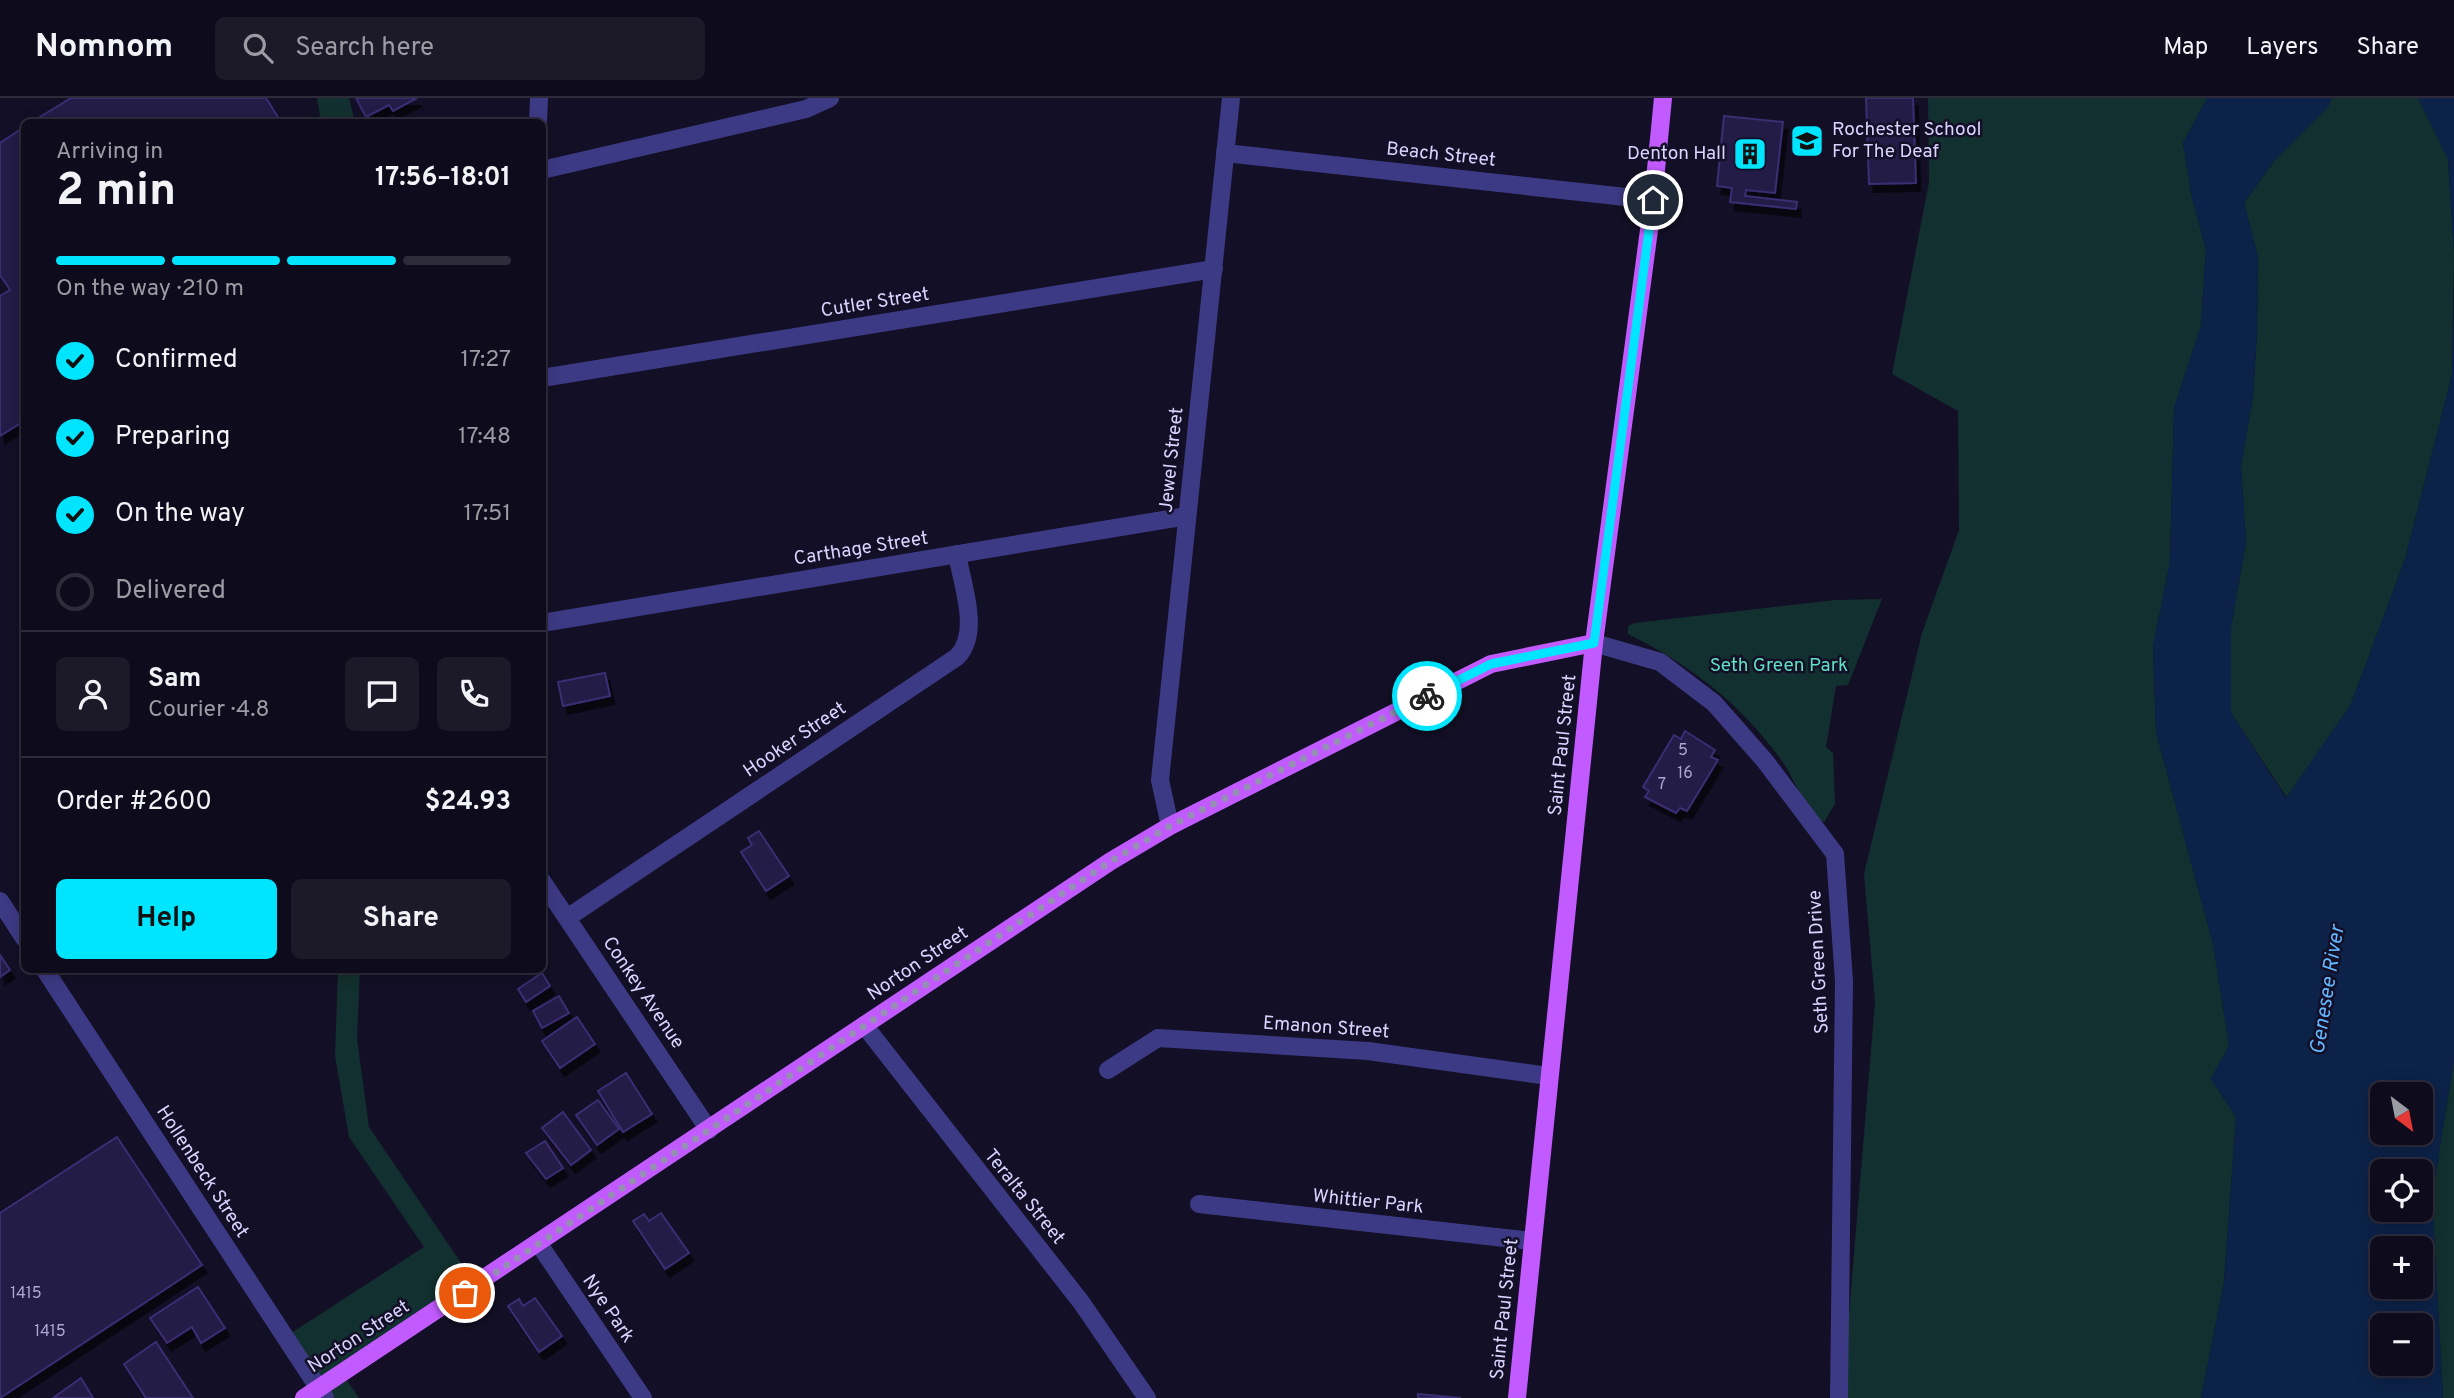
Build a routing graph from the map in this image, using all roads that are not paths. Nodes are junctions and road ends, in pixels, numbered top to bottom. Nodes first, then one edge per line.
1 (539, 98) edge
2 (830, 98) edge
3 (1231, 98) edge
4 (1663, 98) edge
5 (538, 119) edge
6 (1225, 153) junction
7 (546, 169) edge
8 (1653, 200) junction
9 (1214, 269) junction
10 (546, 377) edge
11 (1187, 516) junction
12 (957, 554) junction
13 (546, 622) edge
14 (1594, 643) junction
15 (1170, 826) junction
16 (546, 887) edge
17 (0, 901) edge
18 (567, 918) junction
19 (21, 933) edge
20 (47, 973) edge
21 (864, 1025) junction
22 (1108, 1070) dead end
23 (1549, 1076) junction
24 (709, 1129) junction
25 (1199, 1204) dead end
26 (1532, 1241) junction
27 (538, 1244) junction
28 (315, 1395) edge
29 (643, 1398) edge
30 (1147, 1398) edge
31 (1517, 1398) edge
32 (1839, 1398) edge

1 - 5 street
2 - 7 street
3 - 6 street, Jewel Street
4 - 8 main road, Saint Paul Street
6 - 8 street, Beach Street
6 - 9 street, Jewel Street
8 - 14 main road, Saint Paul Street
9 - 10 street, Cutler Street
9 - 11 street, Jewel Street
11 - 12 street, Carthage Street
11 - 15 street, Jewel Street
12 - 13 street, Carthage Street
12 - 18 street, Hooker Street
14 - 15 main road, Norton Street
14 - 23 main road, Saint Paul Street
14 - 32 street, Seth Green Drive
15 - 21 main road, Norton Street
16 - 18 street, Conkey Avenue
17 - 19 street
18 - 24 street, Conkey Avenue
20 - 28 street, Hollenbeck Street
21 - 24 main road, Norton Street
21 - 30 street, Teralta Street
22 - 23 street, Emanon Street
23 - 26 main road, Saint Paul Street
24 - 27 main road, Norton Street
25 - 26 street, Whittier Park
26 - 31 main road, Saint Paul Street
27 - 28 main road, Norton Street
27 - 29 street, Nye Park

